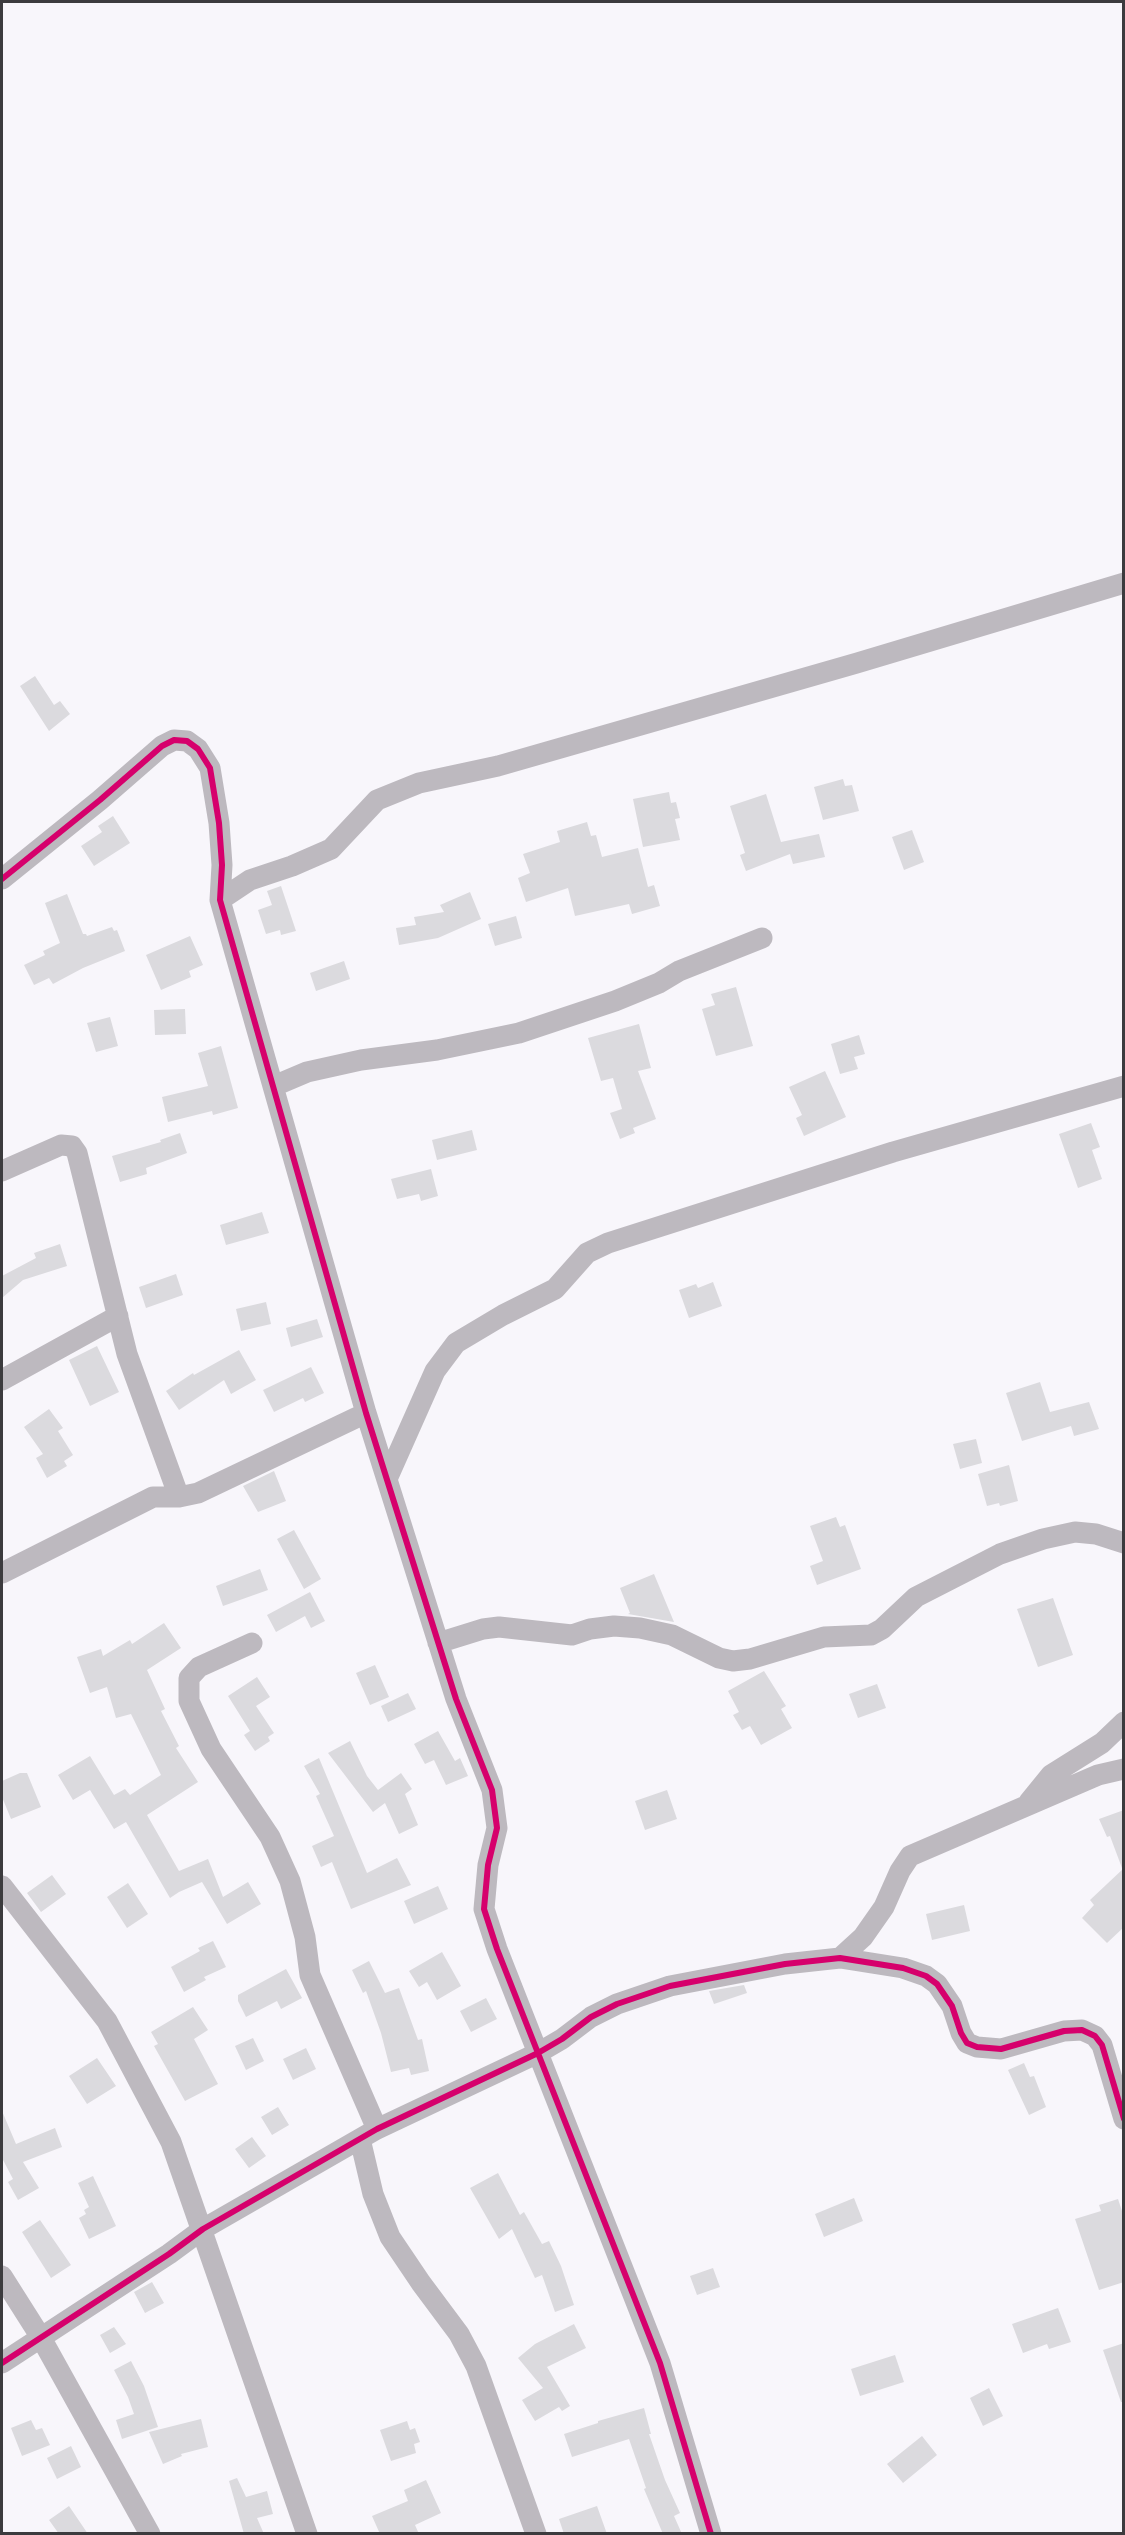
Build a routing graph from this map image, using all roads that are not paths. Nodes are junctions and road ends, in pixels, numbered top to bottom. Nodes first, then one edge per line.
1 (1124, 583) edge
2 (2, 879) edge
3 (220, 900) junction
4 (762, 938) dead end
5 (274, 1086) junction
6 (1124, 1086) edge
7 (2, 1171) edge
8 (118, 1316) junction
9 (2, 1380) edge
10 (366, 1413) junction
11 (387, 1479) junction
12 (179, 1497) junction
13 (1124, 1543) edge
14 (2, 1573) edge
15 (252, 1643) dead end
16 (438, 1643) junction
17 (1124, 1722) edge
18 (1124, 1769) edge
19 (1026, 1806) junction
20 (2, 1886) edge
21 (840, 1958) junction
22 (538, 2053) junction
23 (1124, 2119) edge
24 (368, 2134) junction
25 (203, 2229) junction
26 (2, 2276) edge
27 (40, 2336) junction
28 (2, 2363) edge
29 (150, 2534) edge
30 (307, 2534) edge
31 (536, 2534) edge
32 (711, 2534) edge

1 - 3 street
2 - 3 street
3 - 5 street
4 - 5 street
5 - 10 street
6 - 11 street
7 - 8 street
8 - 9 street
8 - 12 street
10 - 11 street
10 - 12 street
11 - 16 street
12 - 14 street
13 - 16 street
15 - 24 street
16 - 22 street
17 - 19 street
18 - 19 street
19 - 21 street
20 - 25 street
21 - 22 street
21 - 23 street
22 - 24 street
22 - 32 street
24 - 25 street
24 - 31 street
25 - 27 street
25 - 30 street
26 - 27 street
27 - 28 street
27 - 29 street

